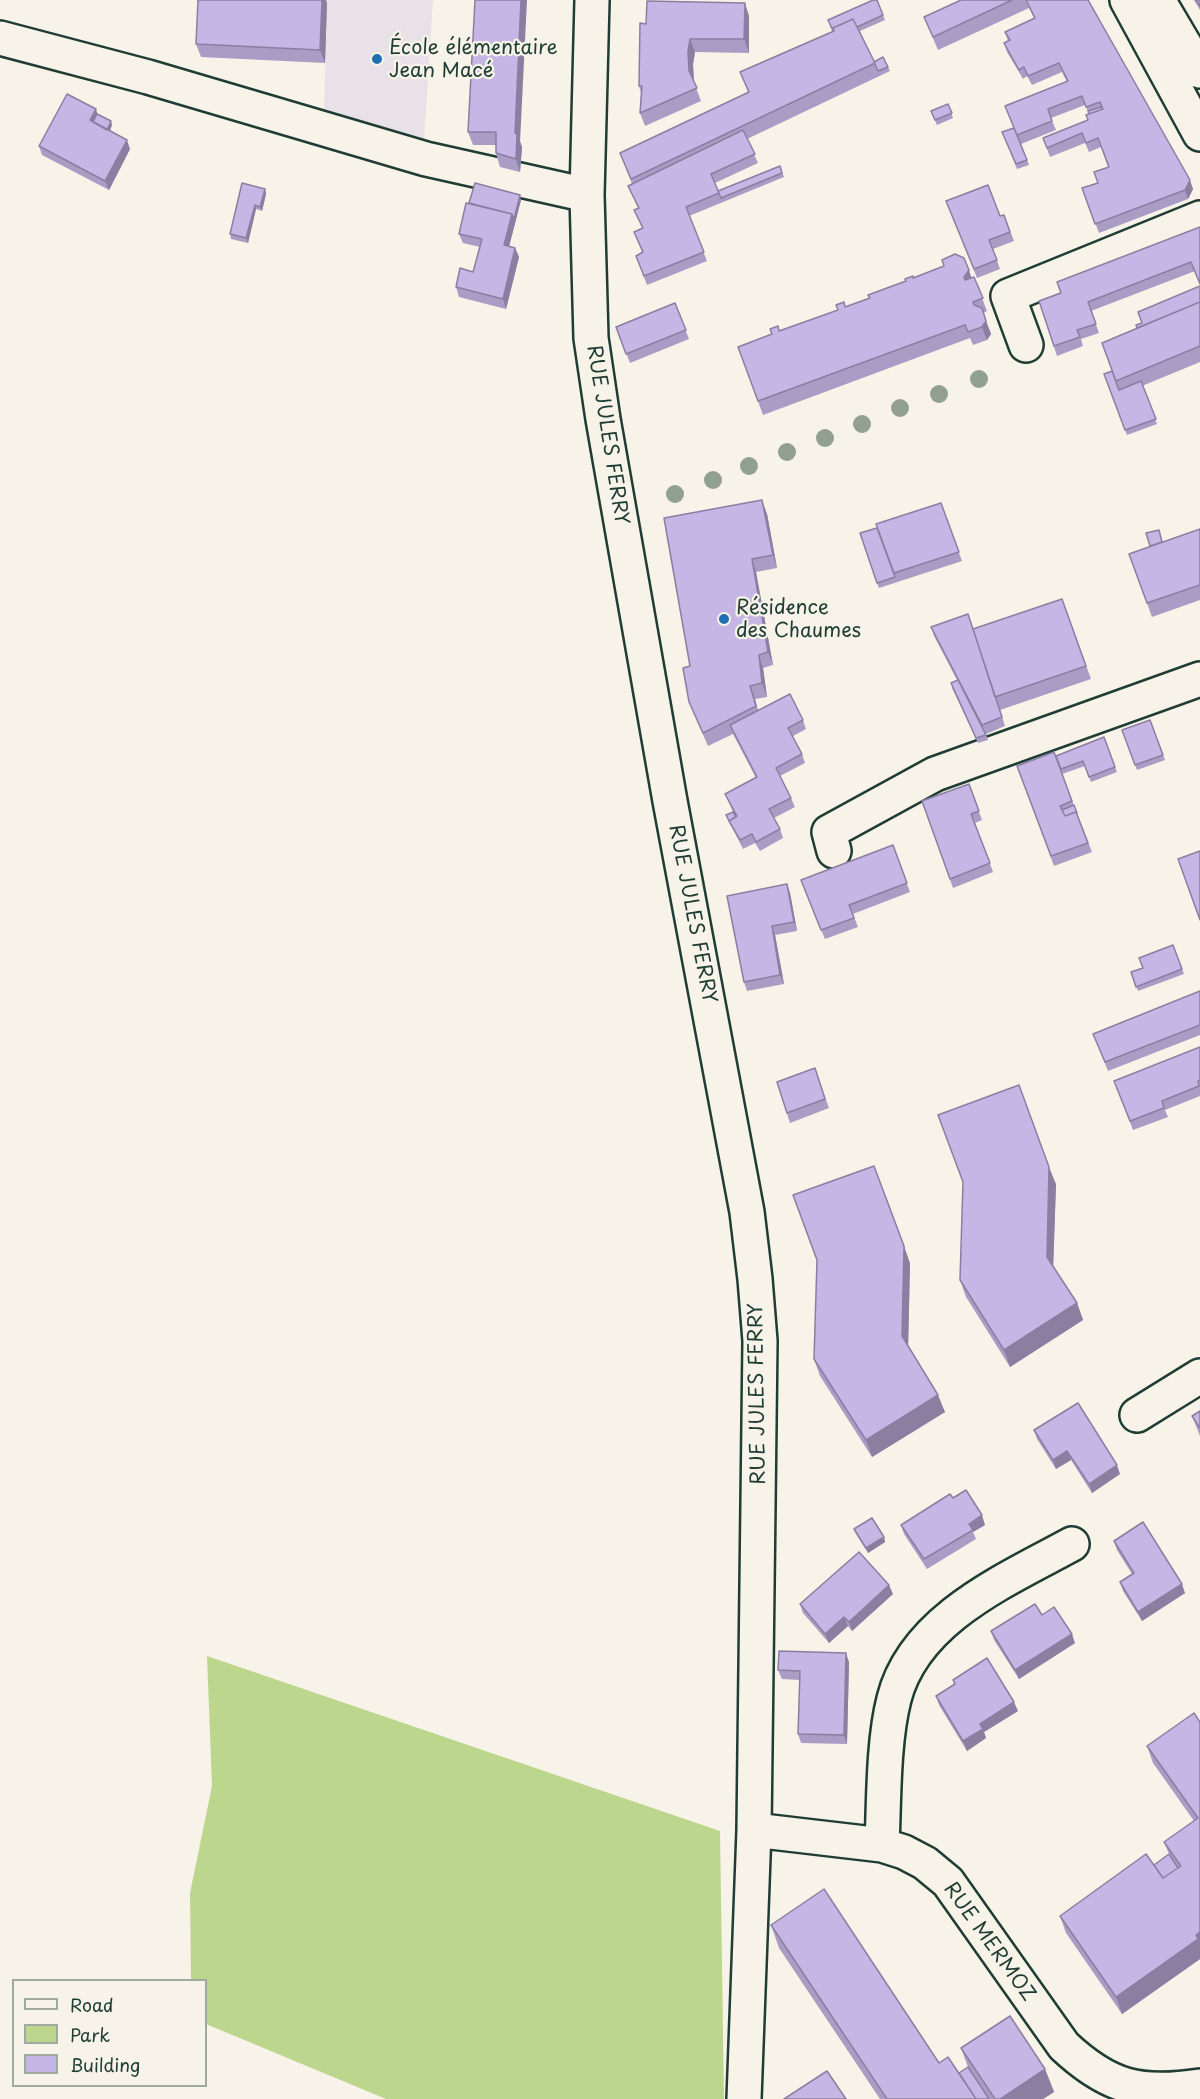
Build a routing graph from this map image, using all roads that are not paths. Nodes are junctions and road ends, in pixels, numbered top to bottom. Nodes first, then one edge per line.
1 (592, 0) edge
2 (1127, 0) edge
3 (1158, 0) edge
4 (0, 39) edge
5 (1200, 71) edge
6 (1200, 134) edge
7 (587, 195) junction
8 (1200, 218) edge
9 (1026, 345) dead end
10 (1200, 679) edge
11 (834, 851) dead end
12 (1200, 1376) edge
13 (1137, 1415) dead end
14 (1072, 1544) dead end
15 (754, 1830) junction
16 (882, 1845) junction
17 (1200, 2086) edge
18 (744, 2099) edge

1 - 7 street, RUE JULES FERRY
2 - 6 street
3 - 5 street
4 - 7 street
7 - 15 street, RUE JULES FERRY
8 - 9 street
10 - 11 street
12 - 13 street
14 - 16 street
15 - 16 street, RUE MERMOZ
15 - 18 street, RUE JULES FERRY
16 - 17 street, RUE MERMOZ

